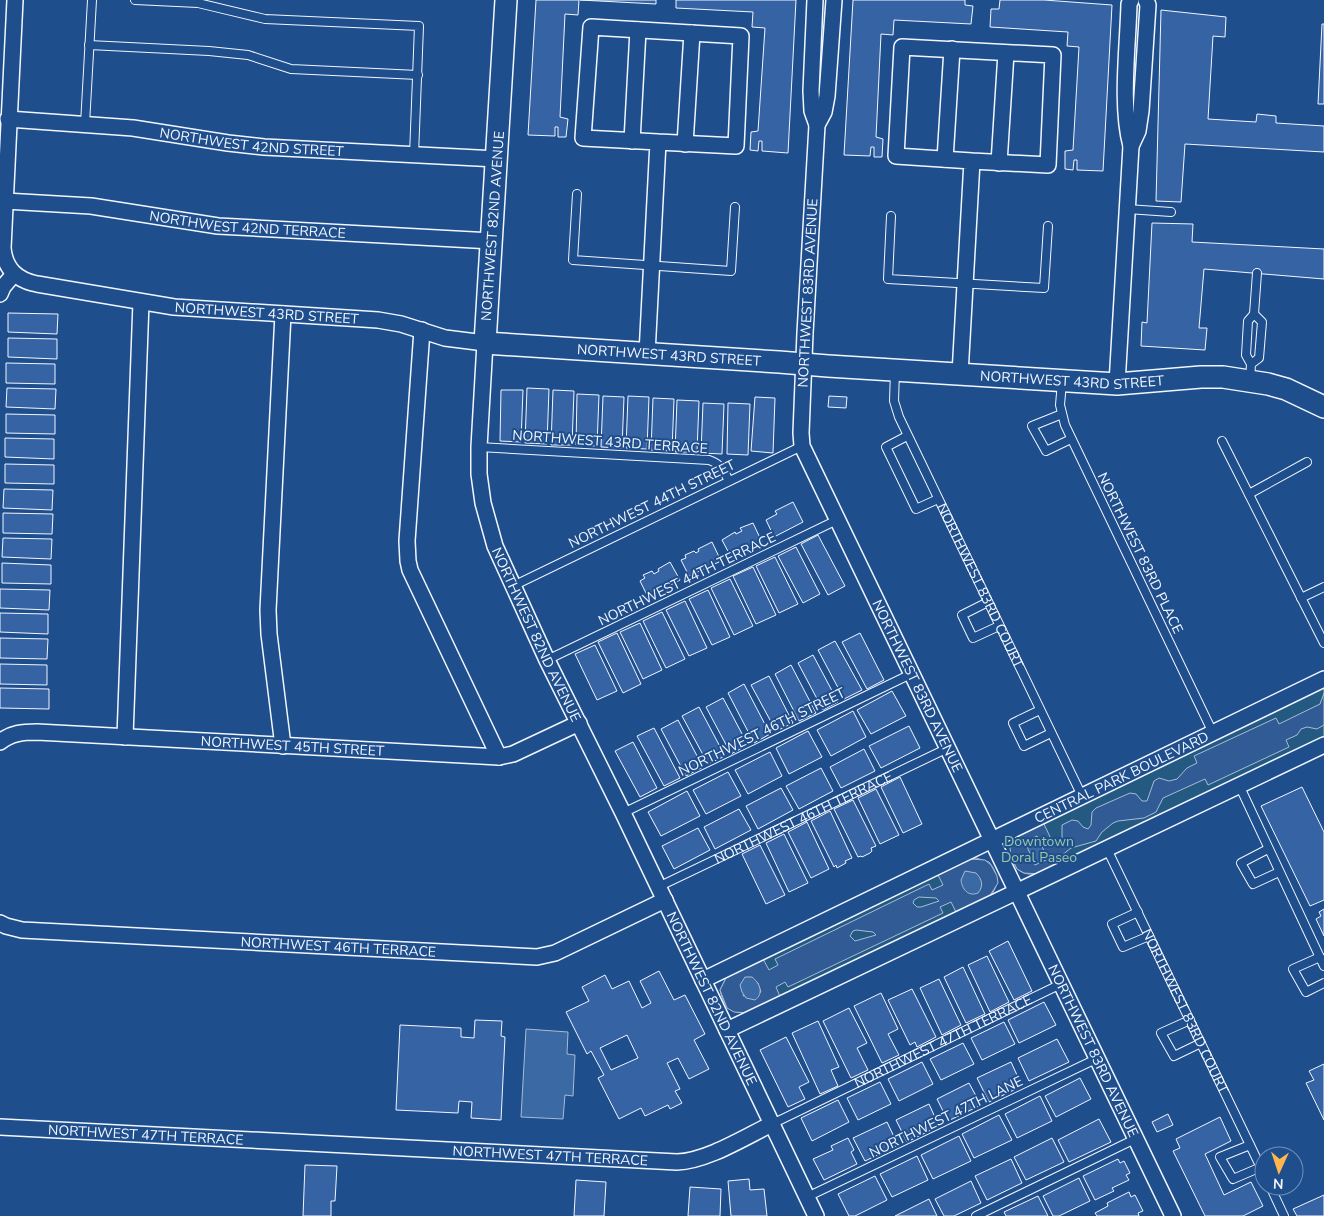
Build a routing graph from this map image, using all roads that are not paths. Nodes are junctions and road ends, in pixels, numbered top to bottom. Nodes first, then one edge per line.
1 (15, 0) edge
2 (92, 0) edge
3 (134, 0) edge
4 (506, 0) edge
5 (815, 0) edge
6 (834, 0) edge
7 (1131, 0) edge
8 (1146, 0) edge
9 (638, 30) junction
10 (692, 33) junction
11 (89, 45) junction
12 (952, 49) junction
13 (1006, 53) junction
14 (418, 75) junction
15 (8, 119) junction
16 (84, 124) junction
17 (817, 125) junction
18 (632, 141) junction
19 (658, 142) junction
20 (686, 144) junction
21 (1131, 146) junction
22 (414, 155) junction
23 (497, 159) junction
24 (945, 159) junction
25 (972, 160) junction
26 (999, 162) junction
27 (577, 194) dead end
28 (5, 201) junction
29 (735, 207) dead end
30 (1127, 209) junction
31 (1170, 212) dead end
32 (891, 216) dead end
33 (1048, 226) dead end
34 (492, 241) junction
35 (651, 265) junction
36 (1257, 273) dead end
37 (14, 274) junction
38 (965, 283) junction
39 (0, 294) edge
40 (141, 302) junction
41 (283, 314) junction
42 (1254, 314) junction
43 (422, 330) junction
44 (485, 343) junction
45 (646, 354) junction
46 (804, 364) junction
47 (895, 370) junction
48 (1251, 372) junction
49 (960, 374) junction
50 (1062, 380) junction
51 (1117, 384) junction
52 (1324, 407) edge
53 (1062, 414) junction
54 (907, 436) junction
55 (1071, 439) junction
56 (1222, 441) dead end
57 (802, 446) junction
58 (479, 447) junction
59 (1307, 462) dead end
60 (729, 481) junction
61 (1249, 494) junction
62 (938, 499) junction
63 (837, 520) junction
64 (513, 586) junction
65 (1324, 587) edge
66 (1301, 598) junction
67 (988, 602) junction
68 (999, 626) junction
69 (1324, 643) edge
70 (547, 660) junction
71 (911, 674) junction
72 (1324, 679) edge
73 (1040, 710) junction
74 (579, 723) junction
75 (1213, 732) junction
76 (1051, 733) junction
77 (125, 737) junction
78 (1, 739) edge
79 (1324, 745) edge
80 (283, 746) junction
81 (948, 748) junction
82 (499, 757) junction
83 (1239, 786) junction
84 (1082, 796) junction
85 (623, 813) junction
86 (992, 840) junction
87 (1107, 848) junction
88 (1268, 849) junction
89 (1279, 872) junction
90 (1016, 892) junction
91 (662, 893) junction
92 (1138, 912) junction
93 (0, 923) edge
94 (1149, 936) junction
95 (1320, 957) junction
96 (1324, 966) edge
97 (703, 980) junction
98 (1324, 983) edge
99 (1060, 984) junction
100 (1190, 1020) junction
101 (727, 1030) junction
102 (1201, 1043) junction
103 (1096, 1059) junction
104 (772, 1124) junction
105 (0, 1127) edge
106 (1135, 1139) junction
107 (1250, 1144) junction
108 (1254, 1153) edge
109 (1254, 1173) edge
110 (1275, 1196) edge
111 (807, 1197) junction
112 (1170, 1215) edge
113 (816, 1216) edge
114 (976, 1216) edge
115 (1284, 1216) edge

1 - 15 street
2 - 11 lane
3 - 14 lane
4 - 23 street, NORTHWEST 82ND AVENUE
5 - 17 street, NORTHWEST 83RD AVENUE
6 - 17 street, NORTHWEST 83RD AVENUE
7 - 21 street
8 - 21 street
9 - 10 street
9 - 18 street
9 - 18 street
10 - 20 street
10 - 20 street
11 - 14 lane
11 - 16 lane
12 - 13 street
12 - 24 street
12 - 24 street
13 - 26 street
13 - 26 street
14 - 22 lane
15 - 16 street, NORTHWEST 42ND STREET
15 - 28 street
16 - 22 street, NORTHWEST 42ND STREET
17 - 46 street, NORTHWEST 83RD AVENUE
18 - 19 street
19 - 20 street
19 - 35 street
21 - 30 street
22 - 23 street, NORTHWEST 42ND STREET
23 - 34 street, NORTHWEST 82ND AVENUE
24 - 25 street
25 - 26 street
25 - 38 street
27 - 35 lane
28 - 34 street, NORTHWEST 42ND TERRACE
28 - 37 street
29 - 35 lane
30 - 31 lane
30 - 51 street
32 - 38 lane
33 - 38 lane
34 - 44 street, NORTHWEST 82ND AVENUE
35 - 45 street
36 - 42 lane
37 - 39 street
37 - 40 street, NORTHWEST 43RD STREET
38 - 49 street
40 - 41 street, NORTHWEST 43RD STREET
40 - 77 street
41 - 43 street, NORTHWEST 43RD STREET
41 - 80 street
42 - 48 lane
42 - 48 lane
43 - 44 street, NORTHWEST 43RD STREET
43 - 82 street
44 - 45 street, NORTHWEST 43RD STREET
44 - 58 street, NORTHWEST 82ND AVENUE
45 - 46 street, NORTHWEST 43RD STREET
46 - 47 street, NORTHWEST 43RD STREET
46 - 57 street, NORTHWEST 83RD AVENUE
47 - 49 street, NORTHWEST 43RD STREET
47 - 54 lane, NORTHWEST 83RD COURT
48 - 51 street, NORTHWEST 43RD STREET
48 - 52 street, NORTHWEST 43RD STREET
49 - 50 street, NORTHWEST 43RD STREET
50 - 51 street, NORTHWEST 43RD STREET
50 - 53 lane, NORTHWEST 83RD PLACE
53 - 55 lane, NORTHWEST 83RD PLACE
53 - 55 lane
54 - 62 lane, NORTHWEST 83RD COURT
54 - 62 lane
55 - 75 lane, NORTHWEST 83RD PLACE
56 - 61 lane
57 - 60 lane, NORTHWEST 44TH STREET
57 - 63 street, NORTHWEST 83RD AVENUE
58 - 60 lane, NORTHWEST 43RD TERRACE
58 - 64 street, NORTHWEST 82ND AVENUE
59 - 61 lane
60 - 64 lane, NORTHWEST 44TH STREET
61 - 66 lane
62 - 67 lane, NORTHWEST 83RD COURT
63 - 70 lane, NORTHWEST 44TH TERRACE
63 - 71 street, NORTHWEST 83RD AVENUE
64 - 70 street, NORTHWEST 82ND AVENUE
65 - 66 lane
66 - 69 lane
67 - 68 lane, NORTHWEST 83RD COURT
67 - 68 lane
68 - 73 lane, NORTHWEST 83RD COURT
70 - 74 street, NORTHWEST 82ND AVENUE
71 - 81 street, NORTHWEST 83RD AVENUE
71 - 85 lane, NORTHWEST 46TH STREET
72 - 75 street, CENTRAL PARK BOULEVARD
73 - 76 lane, NORTHWEST 83RD COURT
73 - 76 lane
74 - 82 street, NORTHWEST 45TH STREET
74 - 85 street, NORTHWEST 82ND AVENUE
75 - 84 street, CENTRAL PARK BOULEVARD
76 - 84 lane, NORTHWEST 83RD COURT
77 - 78 street, NORTHWEST 45TH STREET
77 - 80 street, NORTHWEST 45TH STREET
79 - 83 street
80 - 82 street, NORTHWEST 45TH STREET
81 - 86 street, NORTHWEST 83RD AVENUE
81 - 91 lane, NORTHWEST 46TH TERRACE
83 - 87 street
83 - 88 lane
84 - 86 street, CENTRAL PARK BOULEVARD
85 - 91 street, NORTHWEST 82ND AVENUE
86 - 90 street, NORTHWEST 83RD AVENUE
86 - 97 street, CENTRAL PARK BOULEVARD
87 - 90 street
87 - 92 lane, NORTHWEST 83RD COURT
88 - 89 lane
88 - 89 lane
89 - 95 lane
90 - 99 street, NORTHWEST 83RD AVENUE
90 - 101 street
91 - 93 street, NORTHWEST 46TH TERRACE
91 - 97 street, NORTHWEST 82ND AVENUE
92 - 94 lane, NORTHWEST 83RD COURT
92 - 94 lane
94 - 100 lane, NORTHWEST 83RD COURT
95 - 96 lane
95 - 98 lane
97 - 101 street, NORTHWEST 82ND AVENUE
99 - 103 street, NORTHWEST 83RD AVENUE
99 - 104 lane, NORTHWEST 47TH TERRACE
100 - 102 lane, NORTHWEST 83RD COURT
100 - 102 lane
101 - 104 street, NORTHWEST 82ND AVENUE
102 - 107 lane, NORTHWEST 83RD COURT
103 - 106 street, NORTHWEST 83RD AVENUE
103 - 111 lane, NORTHWEST 47TH LANE
104 - 105 street, NORTHWEST 47TH TERRACE
104 - 111 street, NORTHWEST 82ND AVENUE
106 - 112 street, NORTHWEST 83RD AVENUE
106 - 114 lane
107 - 108 lane, NORTHWEST 83RD COURT
107 - 109 lane
110 - 115 lane
111 - 113 street, NORTHWEST 82ND AVENUE

